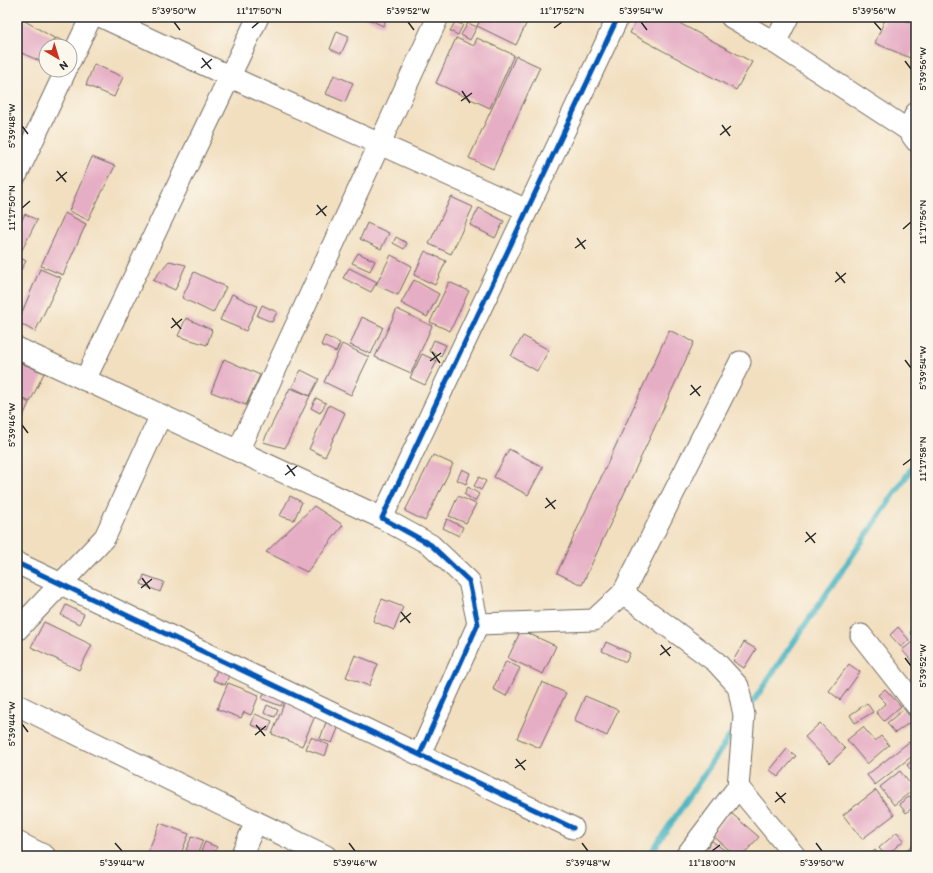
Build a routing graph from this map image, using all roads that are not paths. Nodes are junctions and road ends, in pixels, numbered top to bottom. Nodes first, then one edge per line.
1 (91, 17) edge
2 (102, 17) edge
3 (258, 17) edge
4 (438, 17) edge
5 (618, 17) edge
6 (731, 17) edge
7 (788, 17) edge
8 (775, 43) junction
9 (78, 44) edge
10 (229, 76) junction
11 (62, 78) edge
12 (913, 128) edge
13 (380, 144) junction
14 (17, 174) edge
15 (527, 210) junction
16 (17, 348) edge
17 (740, 362) dead end
18 (85, 380) junction
19 (161, 414) junction
20 (238, 451) junction
21 (382, 518) junction
22 (17, 563) edge
23 (61, 584) junction
24 (623, 593) junction
25 (478, 624) junction
26 (17, 630) edge
27 (861, 635) dead end
28 (17, 705) edge
29 (916, 705) edge
30 (420, 754) junction
31 (738, 787) junction
32 (256, 822) junction
33 (573, 828) dead end
34 (17, 842) edge
35 (45, 856) edge
36 (241, 856) edge
37 (326, 856) edge
38 (686, 856) edge
39 (795, 856) edge

1 - 9 street
2 - 10 street
3 - 10 street
4 - 13 street
5 - 15 street
6 - 8 street
7 - 8 street
8 - 12 street
10 - 13 street
10 - 18 street
11 - 14 street
13 - 15 street
13 - 20 street
15 - 21 street
16 - 18 street
17 - 24 street
18 - 19 street
19 - 20 street
19 - 23 street
20 - 21 street
21 - 25 street
22 - 23 street
23 - 26 street
23 - 30 street
24 - 25 street
24 - 31 street
25 - 30 street
27 - 29 street
28 - 32 street
30 - 33 street
31 - 38 street
31 - 39 street
32 - 36 street
32 - 37 street
34 - 35 street

